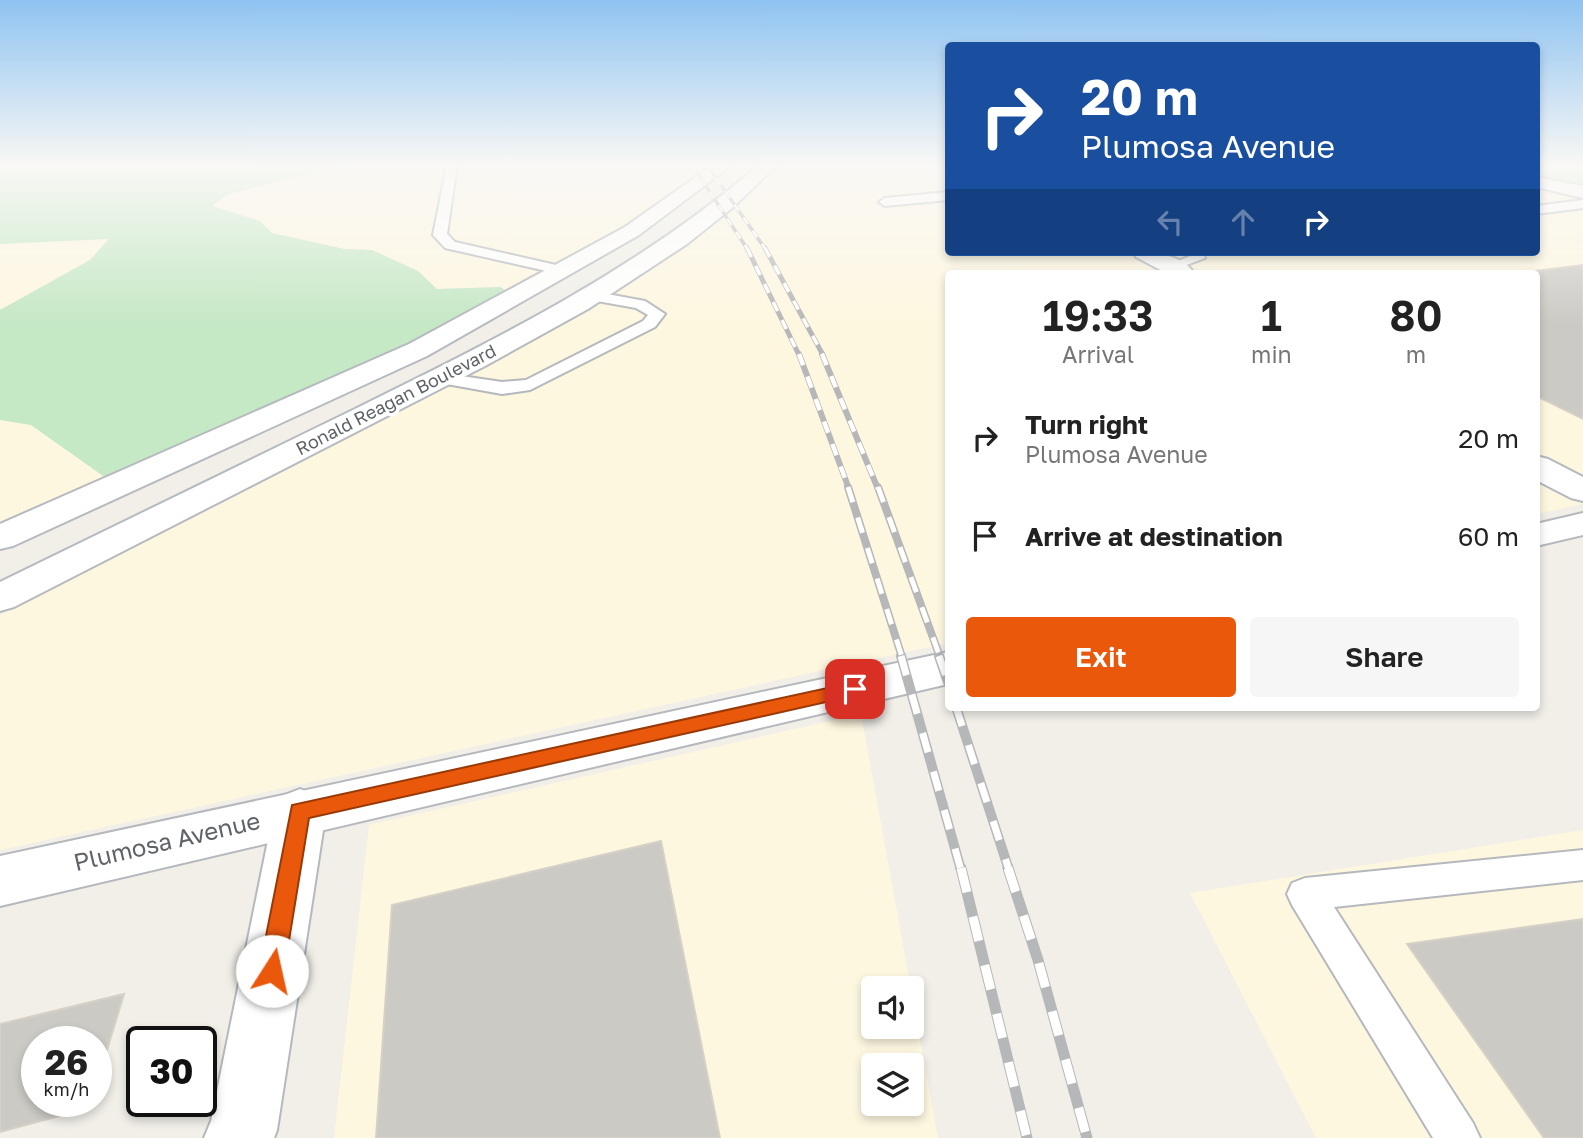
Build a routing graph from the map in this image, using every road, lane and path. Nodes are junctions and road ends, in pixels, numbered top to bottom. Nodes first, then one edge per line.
1 (443, 218) edge
2 (650, 218) edge
3 (706, 218) edge
4 (1151, 256) edge
5 (1197, 256) edge
6 (1177, 270) edge
7 (564, 271) junction
8 (591, 296) junction
9 (441, 378) junction
10 (1540, 468) edge
11 (1583, 491) edge
12 (1583, 524) edge
13 (1540, 534) edge
14 (0, 538) edge
15 (0, 598) edge
16 (945, 669) edge
17 (300, 811) junction
18 (1583, 865) edge
19 (0, 881) edge
20 (238, 1138) edge
21 (1458, 1138) edge

1 - 7 lane
2 - 7 main road, Ronald Reagan Boulevard
3 - 8 main road, Ronald Reagan Boulevard
4 - 6 main road
5 - 6 lane
7 - 14 main road, Ronald Reagan Boulevard
8 - 9 main road, Ronald Reagan Boulevard
8 - 9 lane
9 - 15 main road, Ronald Reagan Boulevard
10 - 11 main road
12 - 13 main road
16 - 17 main road, Plumosa Avenue
17 - 19 main road, Plumosa Avenue
17 - 20 main road
18 - 21 lane

